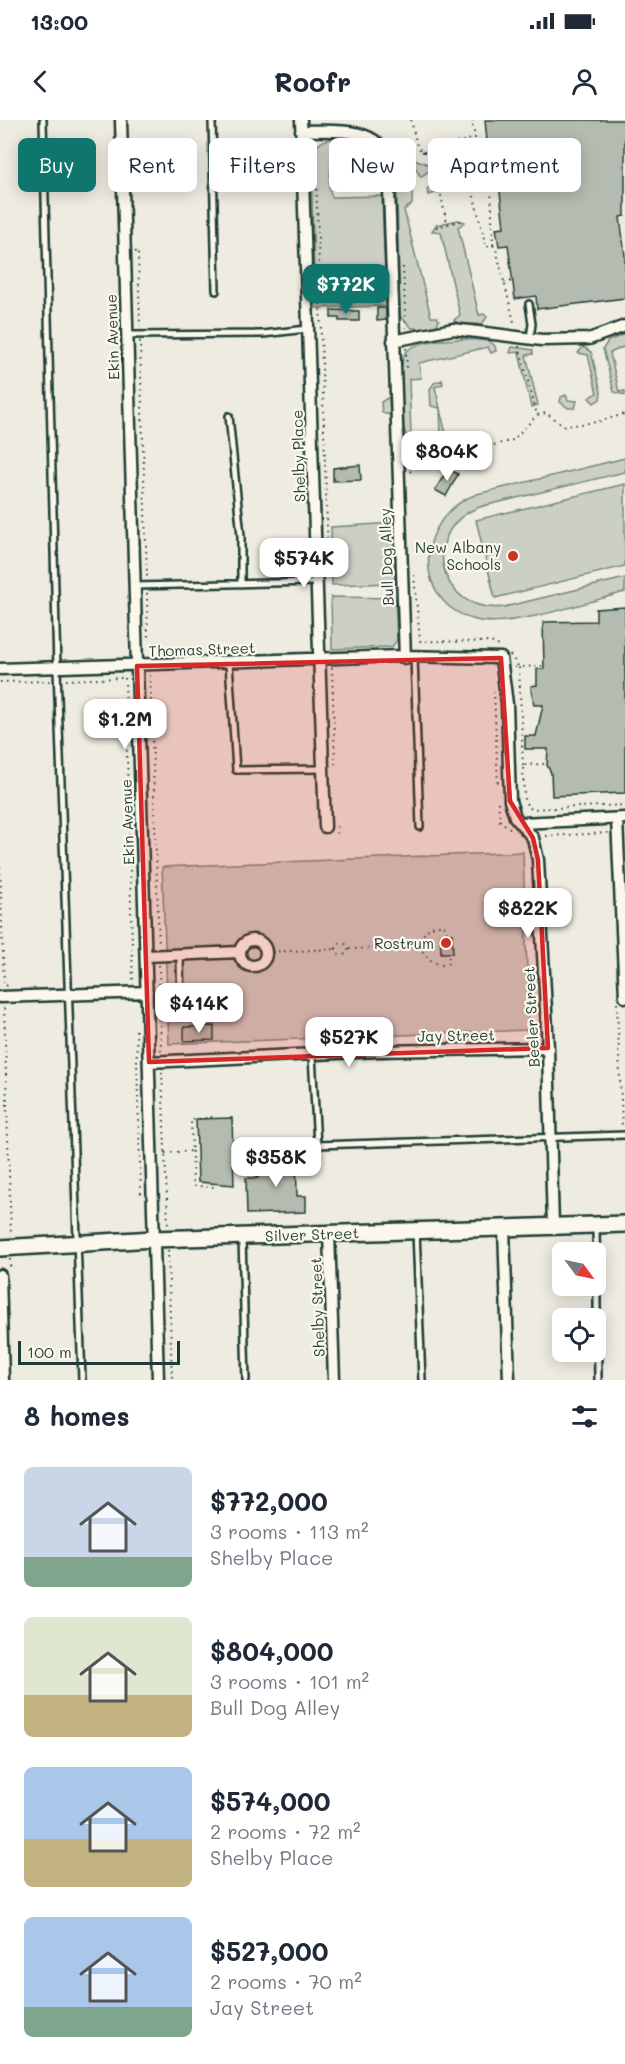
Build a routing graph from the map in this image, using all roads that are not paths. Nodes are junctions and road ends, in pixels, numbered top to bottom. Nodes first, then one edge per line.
1 (43, 120) edge
2 (121, 120) edge
3 (212, 120) edge
4 (301, 126) edge
5 (216, 291) dead end
6 (529, 304) dead end
7 (625, 327) edge
8 (309, 329) junction
9 (127, 335) junction
10 (530, 339) junction
11 (393, 341) junction
12 (229, 417) dead end
13 (318, 582) junction
14 (242, 584) junction
15 (134, 586) junction
16 (410, 658) junction
17 (319, 660) junction
18 (229, 663) junction
19 (137, 666) junction
20 (0, 669) edge
21 (57, 669) junction
22 (323, 769) junction
23 (621, 819) edge
24 (520, 823) junction
25 (325, 827) dead end
26 (420, 827) dead end
27 (240, 952) junction
28 (180, 955) junction
29 (146, 956) junction
30 (147, 992) junction
31 (70, 994) junction
32 (0, 996) edge
33 (625, 997) edge
34 (181, 1017) dead end
35 (548, 1048) junction
36 (312, 1055) junction
37 (149, 1062) junction
38 (625, 1134) edge
39 (550, 1139) junction
40 (625, 1224) edge
41 (596, 1225) junction
42 (553, 1226) junction
43 (504, 1228) junction
44 (416, 1231) junction
45 (329, 1233) junction
46 (242, 1236) junction
47 (154, 1239) junction
48 (76, 1243) junction
49 (0, 1248) edge
50 (0, 1275) edge
51 (3, 1380) edge
52 (82, 1380) edge
53 (158, 1380) edge
54 (246, 1380) edge
55 (334, 1380) edge
56 (422, 1380) edge
57 (509, 1380) edge
58 (598, 1380) edge

1 - 21 lane
2 - 9 street, Ekin Avenue
3 - 5 lane
4 - 8 street, Shelby Place
4 - 11 street, Bull Dog Alley
6 - 10 lane
7 - 10 street
8 - 9 lane
8 - 13 street, Shelby Place
9 - 15 street, Ekin Avenue
10 - 11 street
11 - 16 street, Bull Dog Alley
12 - 14 lane
13 - 14 lane
13 - 17 street, Shelby Place
14 - 15 lane
15 - 19 street, Ekin Avenue
16 - 17 street, Thomas Street
16 - 24 street, Beeler Street
16 - 26 lane
17 - 18 street, Thomas Street
17 - 22 street, Shelby Place
18 - 19 street, Thomas Street
18 - 22 lane
19 - 21 street, Thomas Street
19 - 29 street, Ekin Avenue
20 - 21 street, Thomas Street
21 - 31 lane
22 - 25 street, Shelby Place
23 - 24 street
23 - 33 street
24 - 35 street, Beeler Street
27 - 27 street
27 - 28 street
28 - 29 street
28 - 34 lane
29 - 30 street, Ekin Avenue
30 - 31 street
30 - 37 street, Ekin Avenue
31 - 32 street
31 - 48 lane
35 - 36 street, Jay Street
35 - 39 street, Beeler Street
36 - 37 street, Jay Street
36 - 39 lane
37 - 47 street, Ekin Avenue
38 - 39 lane
39 - 42 street, Beeler Street
40 - 41 main road, Silver Street
41 - 42 main road, Silver Street
41 - 58 lane
42 - 43 main road, Silver Street
43 - 44 main road, Silver Street
43 - 57 street
44 - 45 main road, Silver Street
44 - 56 lane
45 - 46 main road, Silver Street
45 - 55 street, Shelby Street
46 - 47 main road, Silver Street
46 - 54 lane
47 - 48 main road, Silver Street
47 - 53 street, Ekin Avenue
48 - 49 main road, Silver Street
48 - 52 lane
50 - 51 street

